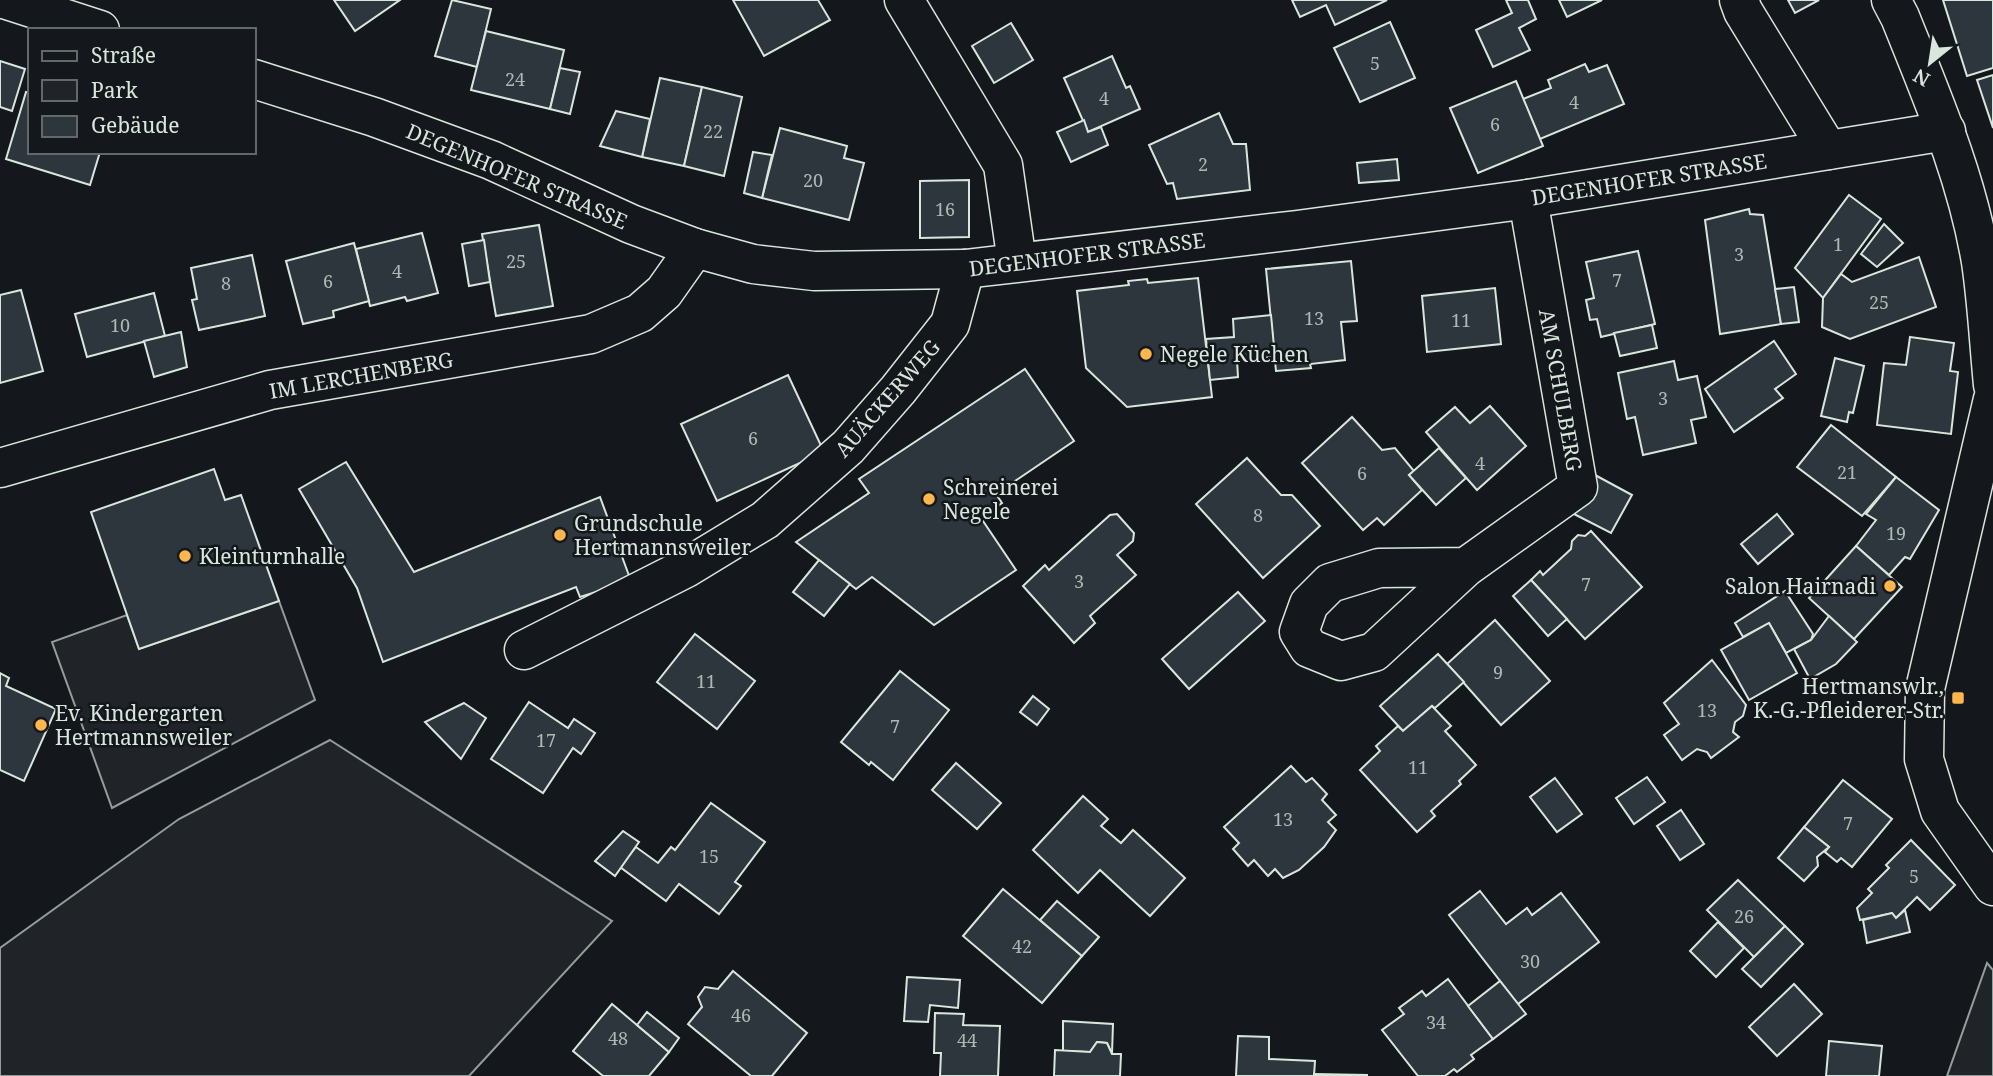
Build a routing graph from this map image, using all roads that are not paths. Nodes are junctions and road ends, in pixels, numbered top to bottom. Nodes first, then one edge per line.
1 (6, 0) edge
2 (904, 0) edge
3 (1739, 0) edge
4 (1891, 0) edge
5 (94, 28) edge
6 (256, 80) edge
7 (1946, 131) junction
8 (1828, 150) junction
9 (1528, 199) junction
10 (695, 248) junction
11 (1987, 260) edge
12 (1017, 262) junction
13 (965, 269) junction
14 (1993, 385) edge
15 (1993, 399) edge
16 (0, 468) edge
17 (1466, 566) dead end
18 (524, 650) dead end
19 (1992, 884) edge

1 - 5 street
2 - 12 street
3 - 8 street
4 - 7 street
6 - 10 street, DEGENHOFER STRASSE
7 - 8 street, DEGENHOFER STRASSE
7 - 11 street
8 - 9 street, DEGENHOFER STRASSE
9 - 12 street, DEGENHOFER STRASSE
9 - 17 street, AM SCHULBERG
10 - 13 street, DEGENHOFER STRASSE
10 - 16 street, IM LERCHENBERG
11 - 14 street
12 - 13 street, DEGENHOFER STRASSE
13 - 18 street, AUÄCKERWEG
15 - 19 street

